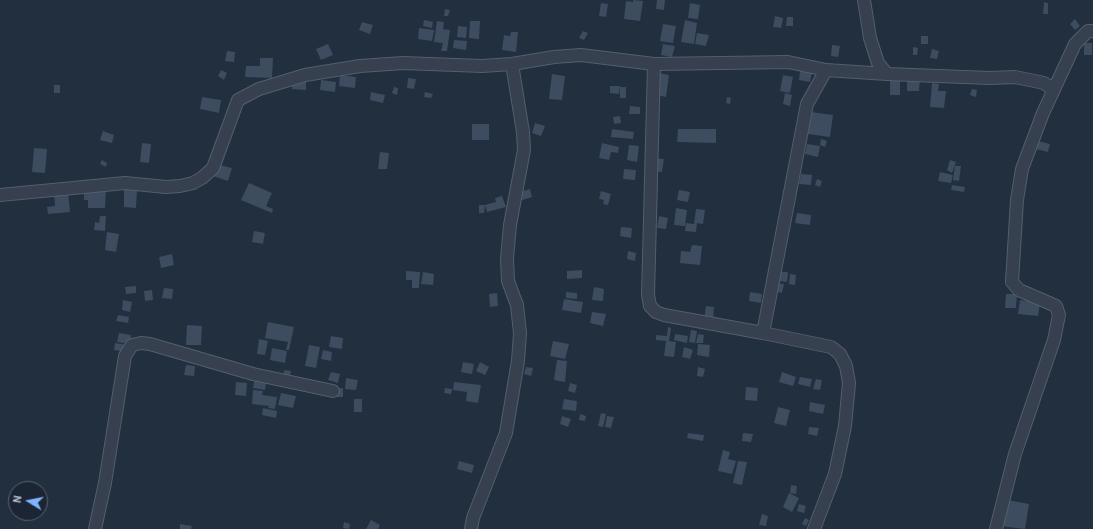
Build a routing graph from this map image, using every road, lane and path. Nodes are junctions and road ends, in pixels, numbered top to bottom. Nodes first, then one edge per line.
1 (864, 0) edge
2 (1093, 31) edge
3 (512, 64) junction
4 (654, 64) junction
5 (826, 70) junction
6 (887, 74) junction
7 (1054, 90) junction
8 (0, 195) edge
9 (764, 332) junction
10 (333, 391) dead end
11 (94, 529) edge
12 (471, 529) edge
13 (814, 529) edge
14 (996, 529) edge

1 - 6 street
2 - 7 street
3 - 4 street
3 - 8 street
3 - 12 street
4 - 5 street
4 - 9 street
5 - 6 street
5 - 9 street
6 - 7 street
7 - 14 street
9 - 13 street
10 - 11 street

